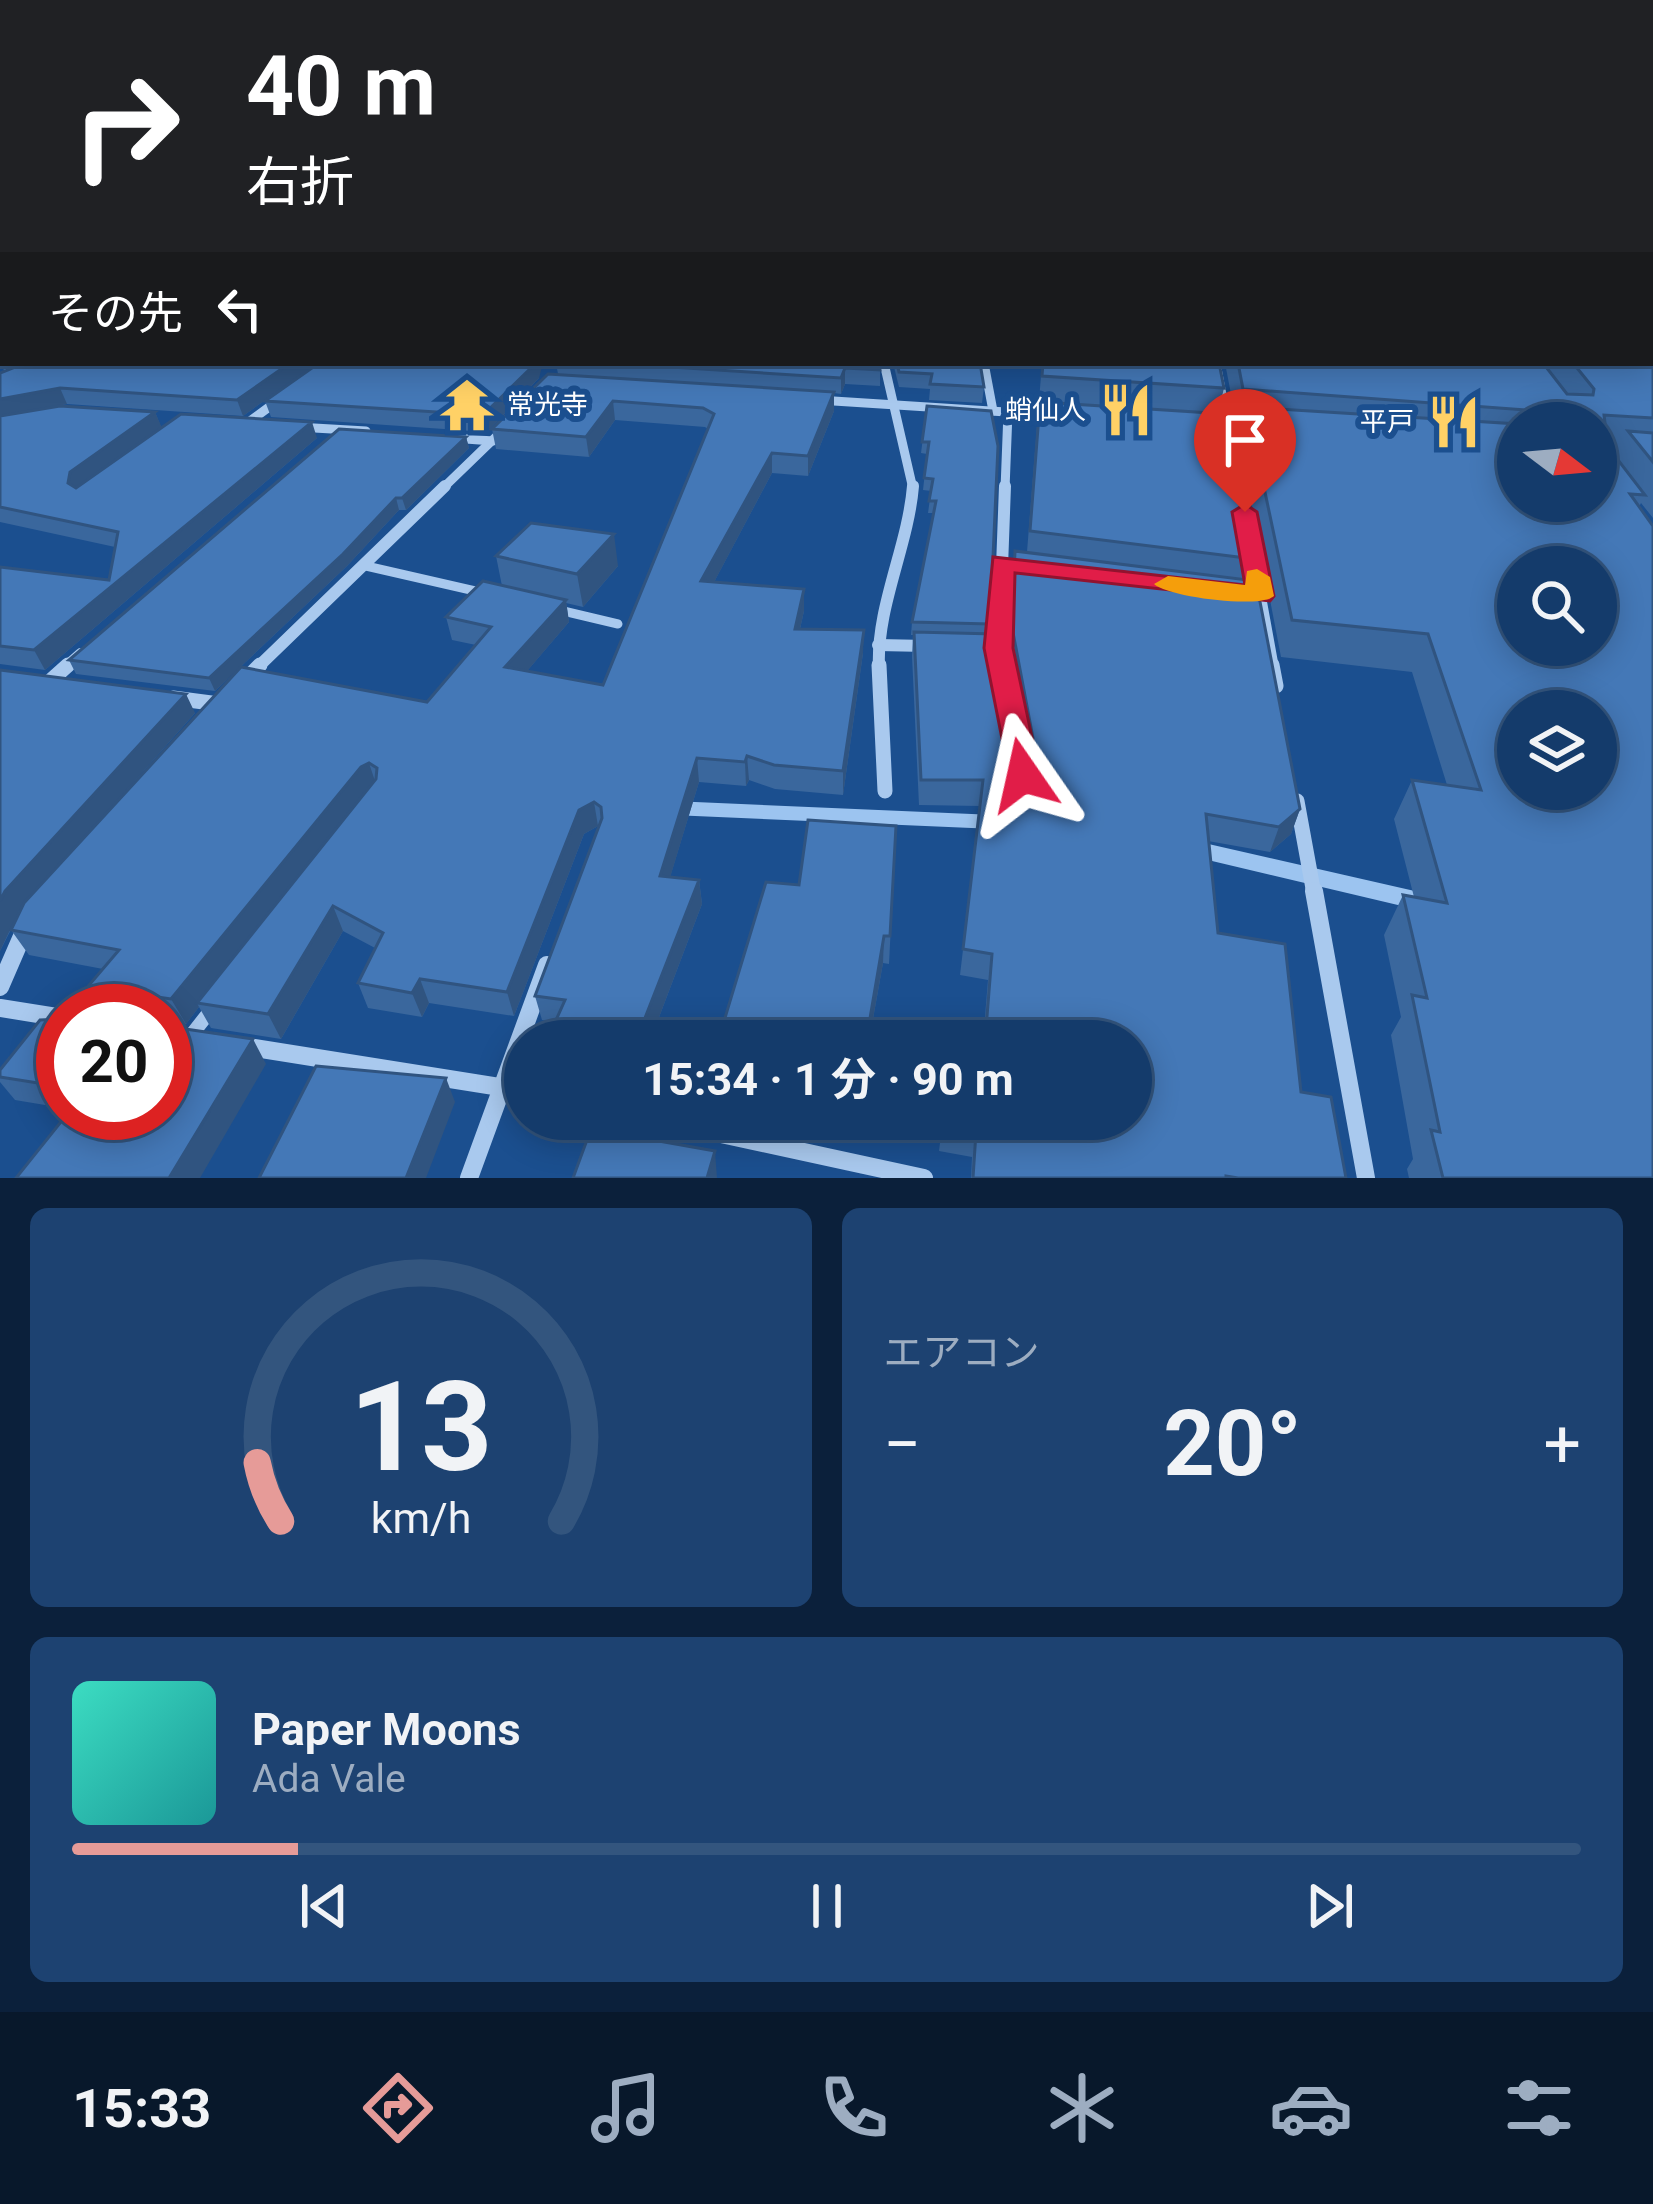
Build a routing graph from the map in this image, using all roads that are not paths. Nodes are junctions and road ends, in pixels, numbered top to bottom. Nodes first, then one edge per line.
1 (13, 366) edge
2 (38, 366) edge
3 (885, 366) edge
4 (985, 366) edge
5 (1217, 366) edge
6 (32, 369) junction
7 (16, 376) edge
8 (296, 387) edge
9 (800, 398) edge
10 (892, 404) junction
11 (993, 410) junction
12 (520, 412) edge
13 (1008, 412) junction
14 (1075, 417) edge
15 (226, 423) edge
16 (246, 424) junction
17 (270, 425) edge
18 (1207, 426) edge
19 (293, 427) edge
20 (1229, 428) junction
21 (341, 429) junction
22 (1252, 429) edge
23 (384, 432) edge
24 (428, 436) edge
25 (493, 441) junction
26 (324, 444) edge
27 (1002, 563) junction
28 (366, 566) junction
29 (1026, 566) edge
30 (1237, 593) edge
31 (1260, 596) junction
32 (504, 598) edge
33 (550, 608) edge
34 (618, 624) dead end
35 (100, 637) edge
36 (878, 645) junction
37 (938, 646) edge
38 (958, 647) edge
39 (999, 648) junction
40 (70, 685) edge
41 (155, 696) edge
42 (1281, 709) edge
43 (1023, 775) edge
44 (1293, 778) edge
45 (885, 791) dead end
46 (44, 904) edge
47 (556, 942) edge
48 (0, 986) edge
49 (218, 1001) edge
50 (0, 1008) edge
51 (36, 1014) edge
52 (192, 1034) edge
53 (192, 1038) edge
54 (501, 1086) junction
55 (504, 1087) edge
56 (749, 1140) edge
57 (470, 1178) edge
58 (924, 1178) edge
59 (1366, 1178) edge

1 - 6 street
2 - 6 street
3 - 10 street
4 - 11 street
5 - 20 street
6 - 7 street
8 - 16 street
9 - 10 street
10 - 11 street
10 - 36 street
11 - 13 street
12 - 25 street
13 - 14 street
13 - 27 street
15 - 16 street
16 - 17 street
18 - 20 street
19 - 21 street
20 - 22 street
20 - 31 street
21 - 23 street
21 - 26 street
24 - 25 street
25 - 28 street
27 - 29 lane
27 - 39 street
28 - 32 lane
28 - 41 street
30 - 31 lane
31 - 42 street
33 - 34 lane
35 - 40 street
36 - 37 street
36 - 45 street
38 - 39 street
39 - 43 lane
44 - 59 street
46 - 48 street
47 - 54 street
49 - 52 lane
50 - 51 street
53 - 54 street
54 - 55 street
54 - 57 street
56 - 58 street

